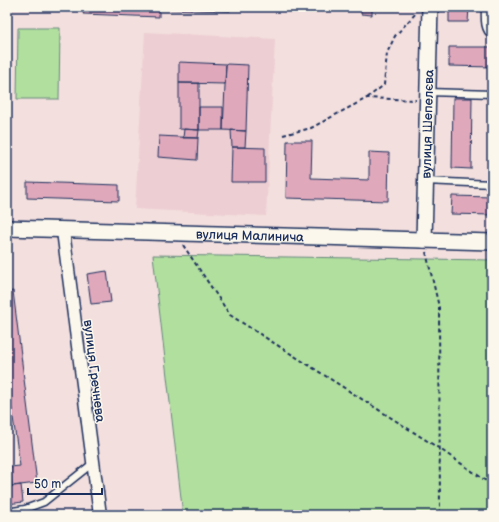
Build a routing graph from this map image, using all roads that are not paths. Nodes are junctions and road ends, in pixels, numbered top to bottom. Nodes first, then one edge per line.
1 (485, 7) edge
2 (430, 8) edge
3 (492, 35) edge
4 (492, 94) edge
5 (428, 96) junction
6 (425, 181) junction
7 (492, 184) edge
8 (7, 228) edge
9 (63, 231) junction
10 (424, 240) junction
11 (492, 242) edge
12 (93, 463) junction
13 (7, 512) edge
14 (21, 512) edge
15 (100, 515) edge

1 - 3 lane
2 - 5 street, вулиця Шепелєва
4 - 5 lane
5 - 6 street, вулиця Шепелєва
6 - 7 lane
6 - 10 street, вулиця Шепелєва
8 - 9 street, вулиця Малинича
9 - 10 street, вулиця Малинича
9 - 12 street, вулиця Гречнева
10 - 11 street, вулиця Малинича
12 - 14 lane
12 - 15 street, вулиця Гречнева
13 - 14 lane

